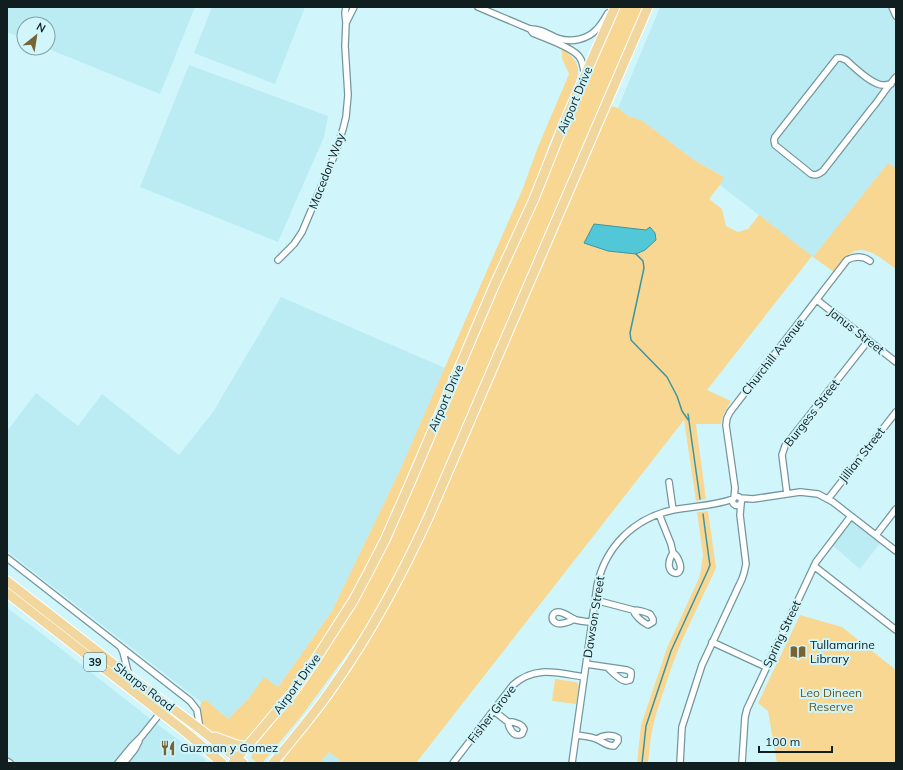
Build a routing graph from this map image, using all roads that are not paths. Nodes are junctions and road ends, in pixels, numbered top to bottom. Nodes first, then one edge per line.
1 (346, 7) edge
2 (354, 7) edge
3 (478, 7) edge
4 (648, 7) edge
5 (892, 7) edge
6 (614, 10) edge
7 (896, 16) edge
8 (346, 23) junction
9 (530, 29) junction
10 (585, 76) junction
11 (896, 77) edge
12 (872, 81) junction
13 (891, 84) junction
14 (880, 97) junction
15 (278, 260) dead end
16 (870, 261) dead end
17 (817, 300) junction
18 (868, 341) junction
19 (896, 362) edge
20 (896, 412) edge
21 (669, 482) dead end
22 (787, 494) junction
23 (828, 498) junction
24 (737, 501) junction
25 (896, 509) edge
26 (673, 510) junction
27 (659, 514) junction
28 (852, 516) junction
29 (876, 535) junction
30 (896, 551) edge
31 (674, 553) dead end
32 (7, 558) edge
33 (814, 566) junction
34 (7, 581) edge
35 (7, 593) edge
36 (595, 600) junction
37 (633, 610) dead end
38 (574, 619) dead end
39 (592, 622) junction
40 (896, 630) edge
41 (712, 642) junction
42 (120, 646) junction
43 (586, 664) junction
44 (766, 667) junction
45 (608, 668) dead end
46 (129, 676) junction
47 (584, 677) junction
48 (167, 704) junction
49 (494, 711) junction
50 (160, 712) junction
51 (508, 722) dead end
52 (203, 731) junction
53 (576, 735) junction
54 (141, 737) junction
55 (597, 739) dead end
56 (247, 747) junction
57 (286, 747) junction
58 (7, 760) edge
59 (238, 761) edge
60 (219, 762) edge
61 (10, 763) edge
62 (118, 763) edge
63 (124, 763) edge
64 (273, 763) edge
65 (280, 763) edge
66 (453, 763) edge
67 (572, 763) edge
68 (680, 763) edge
69 (742, 763) edge

1 - 8 street, Macedon Way
2 - 8 street, Macedon Way
3 - 9 street
4 - 57 main road
5 - 7 street
6 - 9 street
6 - 10 main road, Airport Drive
8 - 15 street, Macedon Way
9 - 10 street
10 - 56 main road, Airport Drive
11 - 13 street
12 - 13 street
12 - 14 street
12 - 14 street
13 - 14 street
16 - 17 street, Churchill Avenue
17 - 18 street, Janus Street
17 - 24 street, Churchill Avenue
18 - 19 street, Janus Street
18 - 22 street, Burgess Street
20 - 23 street, Jillian Street
21 - 26 street
22 - 23 street, Dawson Street
22 - 24 street, Dawson Street
23 - 28 street, Dawson Street
24 - 26 street, Dawson Street
24 - 41 street, Churchill Avenue
25 - 29 street
26 - 27 street, Dawson Street
27 - 31 street
27 - 36 street, Dawson Street
28 - 29 street, Dawson Street
28 - 33 street, Spring Street
29 - 30 street, Dawson Street
32 - 42 street
33 - 40 street
33 - 44 street, Spring Street
34 - 46 main road, Sharps Road / 39
35 - 50 main road, Sharps Road / 39
36 - 37 street
36 - 39 street, Dawson Street
38 - 39 street
39 - 43 street, Dawson Street
41 - 44 street
41 - 68 street, Churchill Avenue
42 - 46 street
42 - 52 street
43 - 45 street
43 - 47 street, Dawson Street
44 - 69 street, Spring Street
46 - 48 main road, Sharps Road / 39
47 - 49 street, Fisher Grove
47 - 53 street, Dawson Street
48 - 50 street
48 - 52 main road, Sharps Road / 39
49 - 51 street
49 - 66 street, Fisher Grove
50 - 54 street
50 - 60 main road, Sharps Road / 39
52 - 56 main road
52 - 59 main road, Sharps Road / 39
53 - 55 street
53 - 67 street, Dawson Street
54 - 62 street
54 - 63 street
56 - 59 main road, Airport Drive
57 - 64 main road
57 - 65 main road
58 - 61 street

